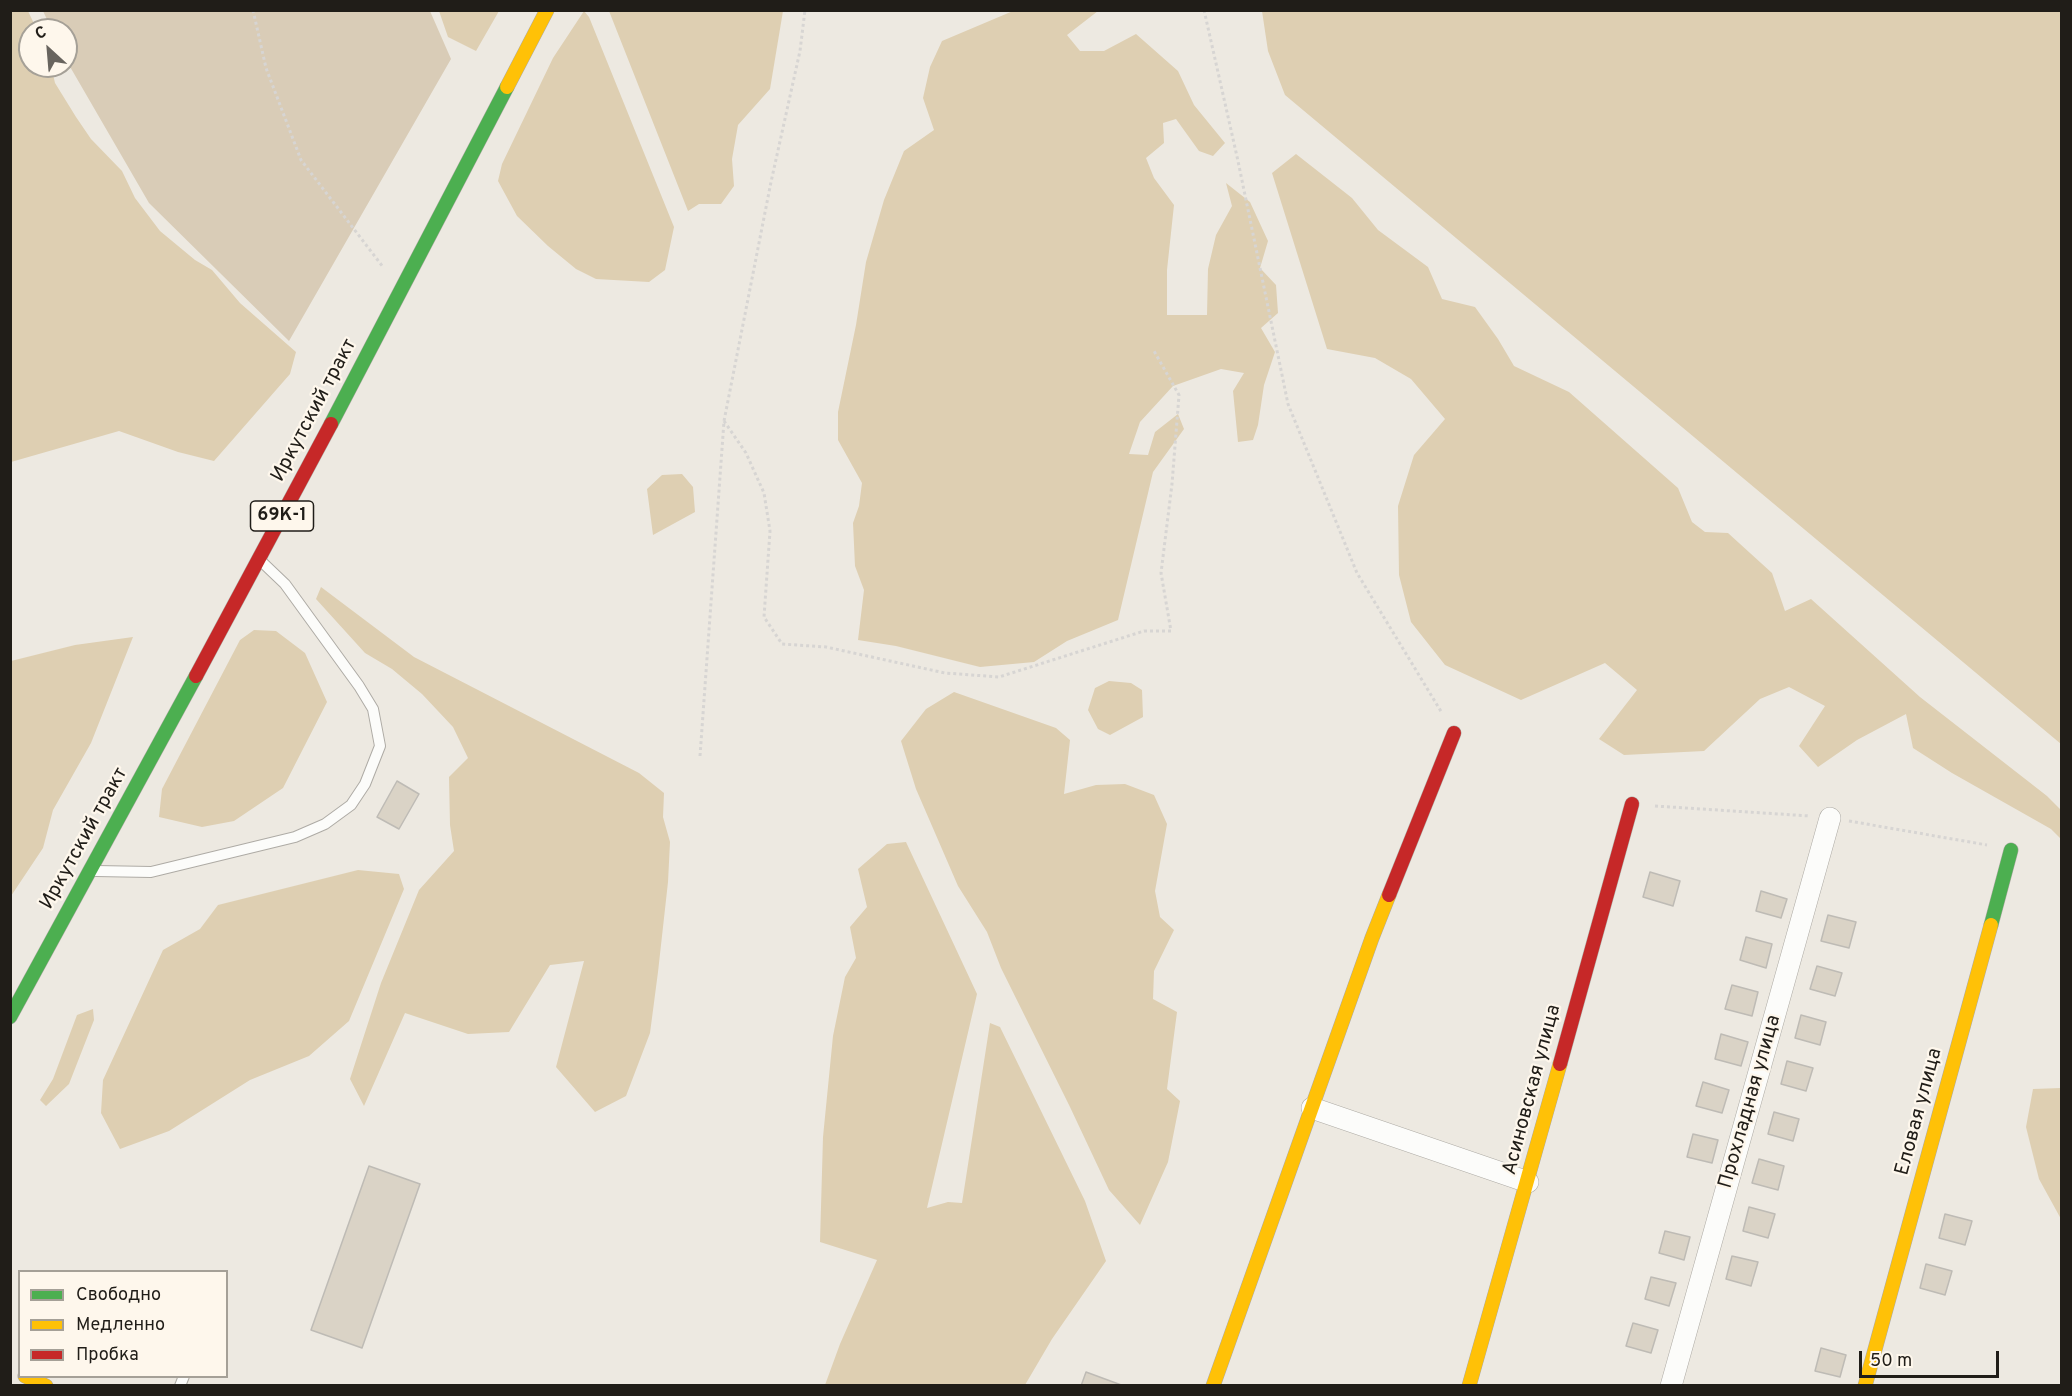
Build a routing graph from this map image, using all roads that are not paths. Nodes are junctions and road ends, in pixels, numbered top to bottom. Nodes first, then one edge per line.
1 (547, 10) edge
2 (260, 560) junction
3 (1454, 733) road end
4 (1632, 804) dead end
5 (1830, 818) dead end
6 (2011, 850) dead end
7 (90, 871) junction
8 (10, 1017) edge
9 (1312, 1108) junction
10 (1528, 1182) junction
11 (27, 1378) edge
12 (46, 1386) edge
13 (1213, 1386) edge
14 (1469, 1386) edge
15 (1671, 1386) edge
16 (1865, 1386) edge

1 - 2 street, Иркутский тракт / 69К-1
2 - 7 street, Иркутский тракт / 69К-1
2 - 7 lane
3 - 9 street
4 - 10 street, Асиновская улица
5 - 15 street, Прохладная улица
6 - 16 street, Еловая улица
7 - 8 street, Иркутский тракт / 69К-1
9 - 10 street
9 - 13 street
10 - 14 street, Асиновская улица
11 - 12 street

